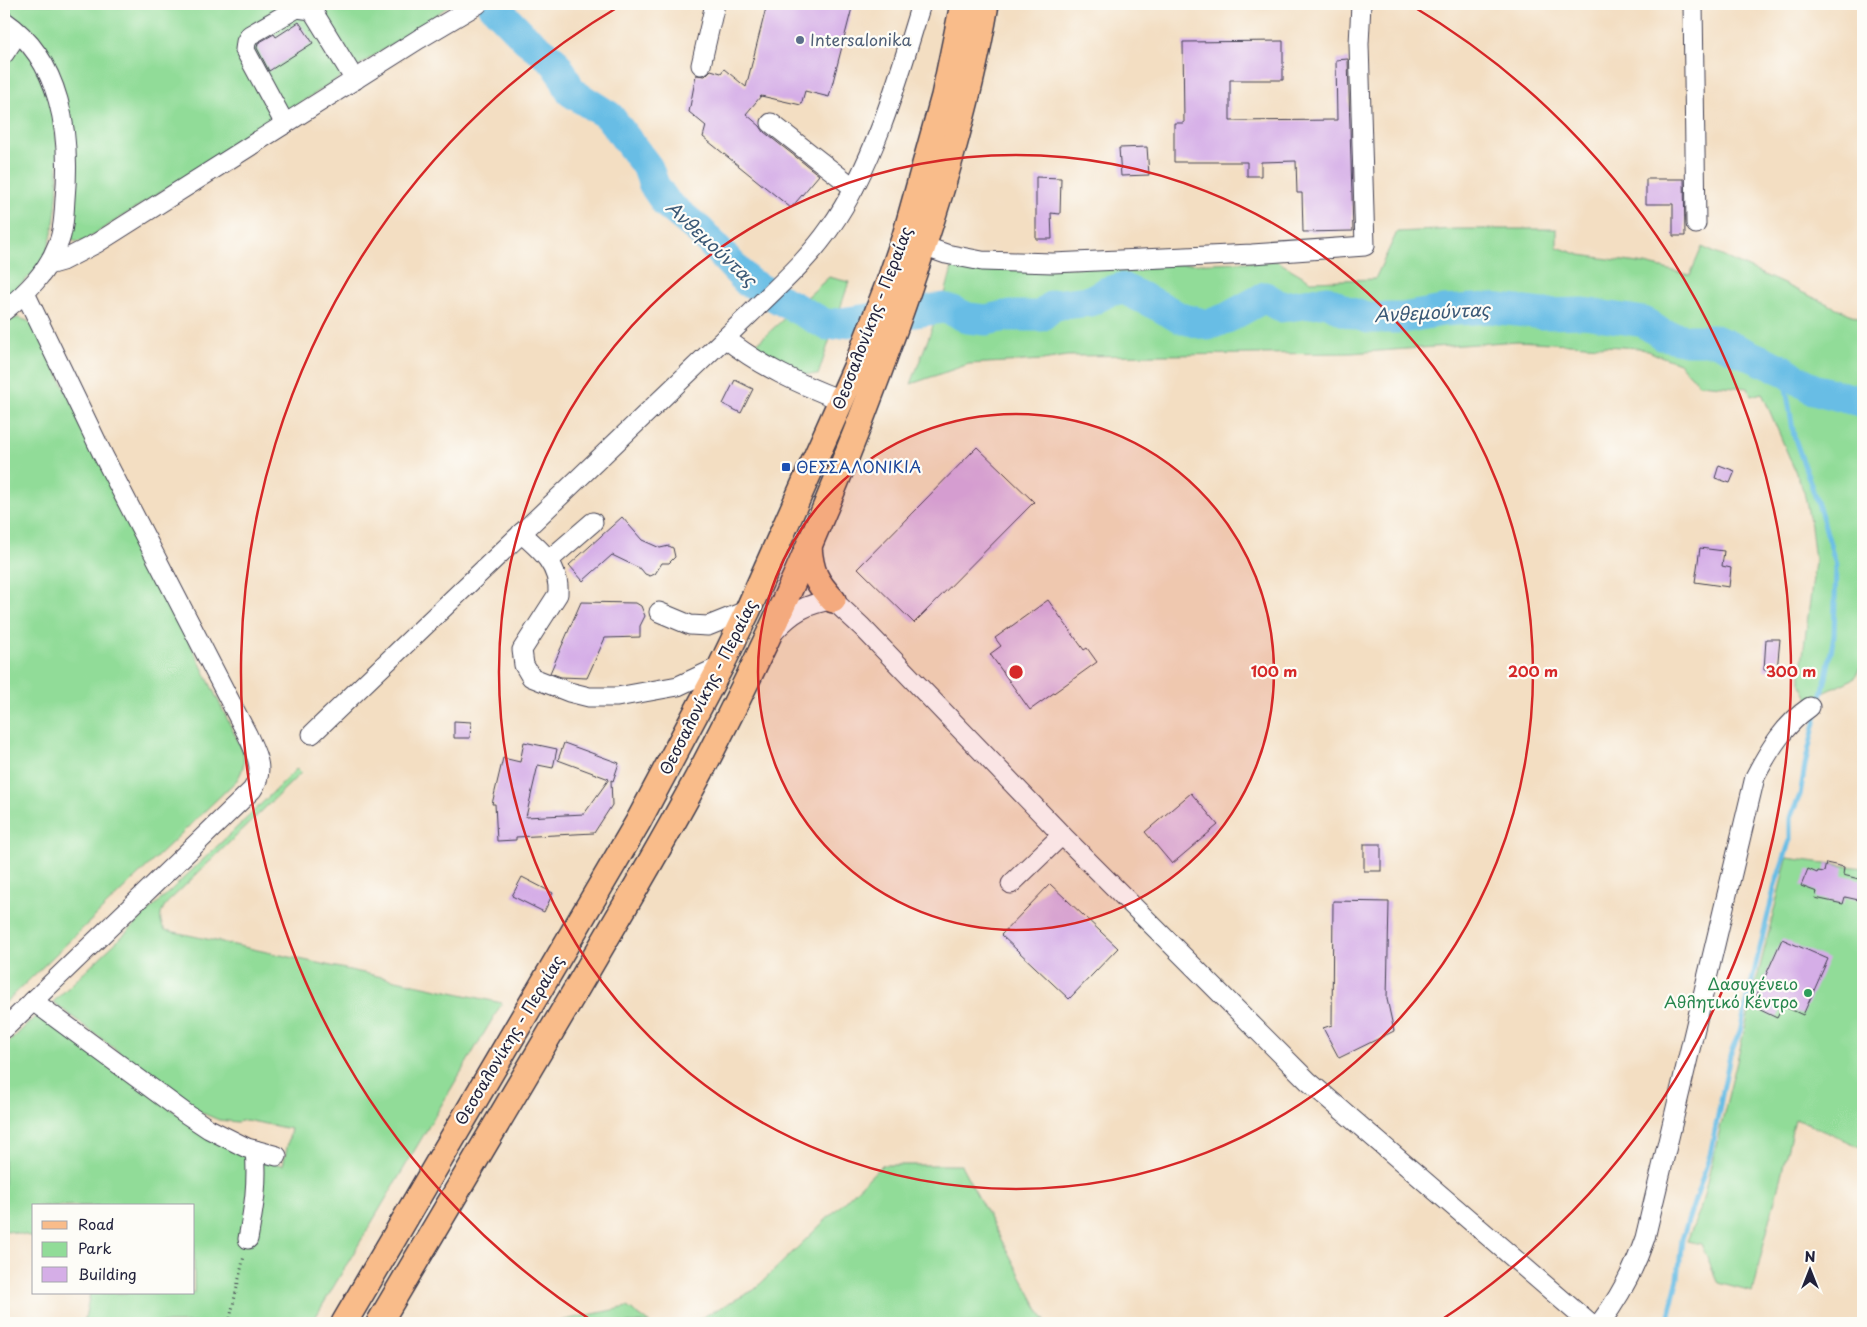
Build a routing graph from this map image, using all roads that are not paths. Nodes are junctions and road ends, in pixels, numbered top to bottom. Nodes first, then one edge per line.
1 (715, 4) edge
2 (921, 4) edge
3 (963, 4) edge
4 (986, 4) edge
5 (1361, 4) edge
6 (1693, 4) edge
7 (475, 6) edge
8 (11, 27) edge
9 (4, 54) edge
10 (701, 65) dead end
11 (354, 80) junction
12 (771, 123) dead end
13 (285, 124) junction
14 (854, 188) junction
15 (1696, 224) dead end
16 (923, 246) junction
17 (48, 265) junction
18 (902, 277) junction
19 (25, 293) junction
20 (4, 311) edge
21 (725, 338) junction
22 (867, 370) junction
23 (841, 400) junction
24 (593, 522) dead end
25 (521, 533) junction
26 (809, 547) junction
27 (549, 560) junction
28 (833, 600) junction
29 (748, 610) junction
30 (658, 612) dead end
31 (768, 638) junction
32 (721, 666) junction
33 (1810, 707) dead end
34 (312, 734) dead end
35 (1062, 835) junction
36 (1011, 884) dead end
37 (33, 1000) junction
38 (4, 1029) edge
39 (255, 1150) junction
40 (277, 1156) dead end
41 (248, 1238) road end
42 (1580, 1321) edge
43 (344, 1323) edge
44 (379, 1323) edge
45 (1600, 1323) edge

1 - 10 street
2 - 14 street
3 - 18 main road, Θεσσαλονίκης - Περαίας
4 - 16 main road, Θεσσαλονίκης - Περαίας
5 - 16 street
6 - 15 street
7 - 11 street
8 - 9 street
8 - 17 street
11 - 13 street
11 - 13 street
12 - 14 street
13 - 17 street
14 - 21 street
16 - 18 main road, Θεσσαλονίκης - Περαίας
17 - 19 street
18 - 22 main road, Θεσσαλονίκης - Περαίας
19 - 20 street
19 - 37 street
21 - 23 street
21 - 25 street
22 - 23 main road, Θεσσαλονίκης - Περαίας
22 - 26 main road, Θεσσαλονίκης - Περαίας
23 - 29 main road, Θεσσαλονίκης - Περαίας
24 - 27 street
25 - 27 street
25 - 34 street
26 - 28 main road
26 - 31 main road, Θεσσαλονίκης - Περαίας
27 - 32 street
28 - 31 street
28 - 35 street
29 - 30 street
29 - 32 main road, Θεσσαλονίκης - Περαίας
31 - 44 main road, Θεσσαλονίκης - Περαίας
32 - 43 main road, Θεσσαλονίκης - Περαίας
33 - 45 street
35 - 36 street
35 - 42 street
37 - 38 street
37 - 39 street
39 - 40 street
39 - 41 street

